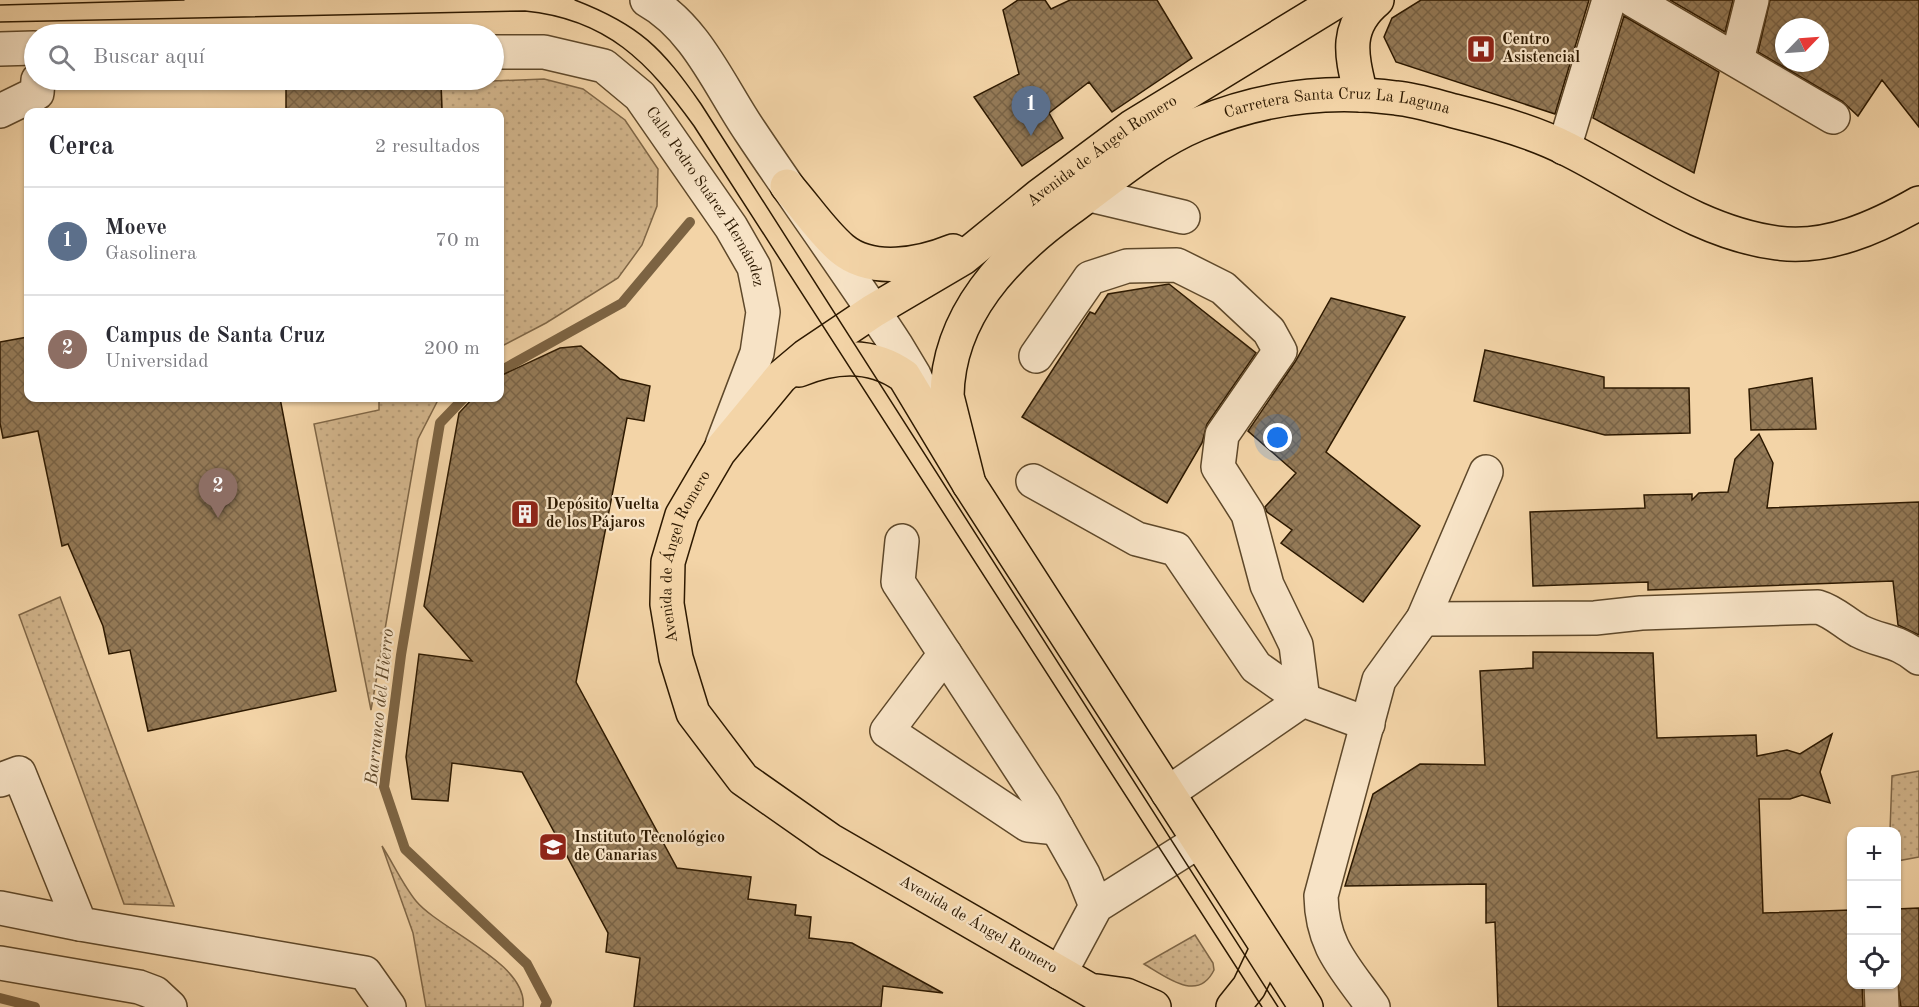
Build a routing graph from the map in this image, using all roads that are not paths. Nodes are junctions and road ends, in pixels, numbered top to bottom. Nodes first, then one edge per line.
1 (647, 0) edge
2 (1339, 0) edge
3 (1377, 0) edge
4 (1609, 0) edge
5 (1633, 0) edge
6 (1752, 0) edge
7 (1311, 9) edge
8 (24, 48) edge
9 (0, 49) edge
10 (504, 52) edge
11 (1737, 60) junction
12 (37, 90) edge
13 (1361, 95) junction
14 (0, 111) edge
15 (1833, 117) dead end
16 (1564, 148) junction
17 (788, 186) junction
18 (1090, 195) junction
19 (1919, 203) edge
20 (1183, 217) dead end
21 (980, 243) junction
22 (873, 311) junction
23 (1036, 356) dead end
24 (781, 377) junction
25 (935, 425) junction
26 (719, 452) junction
27 (1486, 472) dead end
28 (1033, 482) dead end
29 (969, 484) junction
30 (902, 541) dead end
31 (1423, 619) junction
32 (945, 654) junction
33 (1919, 658) edge
34 (1303, 700) junction
35 (1368, 724) junction
36 (0, 780) edge
37 (1168, 793) junction
38 (1057, 828) junction
39 (1199, 842) junction
40 (1096, 906) junction
41 (0, 908) edge
42 (80, 924) junction
43 (1268, 949) junction
44 (0, 963) edge
45 (1059, 973) junction
46 (1881, 989) edge
47 (1089, 990) junction
48 (170, 1007) edge
49 (389, 1007) edge
50 (1119, 1007) edge
51 (1154, 1007) edge
52 (1233, 1007) edge
53 (1306, 1007) edge
54 (1373, 1007) edge
55 (1882, 1007) edge

1 - 17 street
2 - 7 main road, Avenida de Ángel Romero
3 - 13 main road
4 - 16 street
5 - 11 street
6 - 11 street
7 - 21 main road, Avenida de Ángel Romero
8 - 9 street
10 - 26 street, Calle Pedro Suárez Hernández
11 - 15 street
12 - 14 street
13 - 16 main road, Carretera Santa Cruz La Laguna
13 - 18 main road, Carretera Santa Cruz La Laguna
16 - 19 main road, Carretera Santa Cruz La Laguna
17 - 21 main road
17 - 22 street
18 - 20 street
18 - 29 main road, Carretera Santa Cruz La Laguna
21 - 22 main road, Avenida de Ángel Romero
22 - 24 main road, Avenida de Ángel Romero
22 - 25 street
23 - 34 street
24 - 25 main road
24 - 26 main road, Avenida de Ángel Romero
25 - 29 main road
26 - 45 main road, Avenida de Ángel Romero
27 - 31 street
28 - 34 street
29 - 37 main road
30 - 32 street
31 - 33 street
31 - 35 street
32 - 38 street
32 - 38 street
34 - 35 street
34 - 37 street
35 - 54 street
36 - 42 street
37 - 39 main road
38 - 40 street
39 - 40 street
39 - 43 main road
40 - 45 street
41 - 42 street
42 - 49 street
43 - 52 main road
43 - 53 main road
44 - 48 street
45 - 47 main road, Avenida de Ángel Romero
46 - 55 street
47 - 50 main road, Avenida de Ángel Romero
47 - 51 main road

